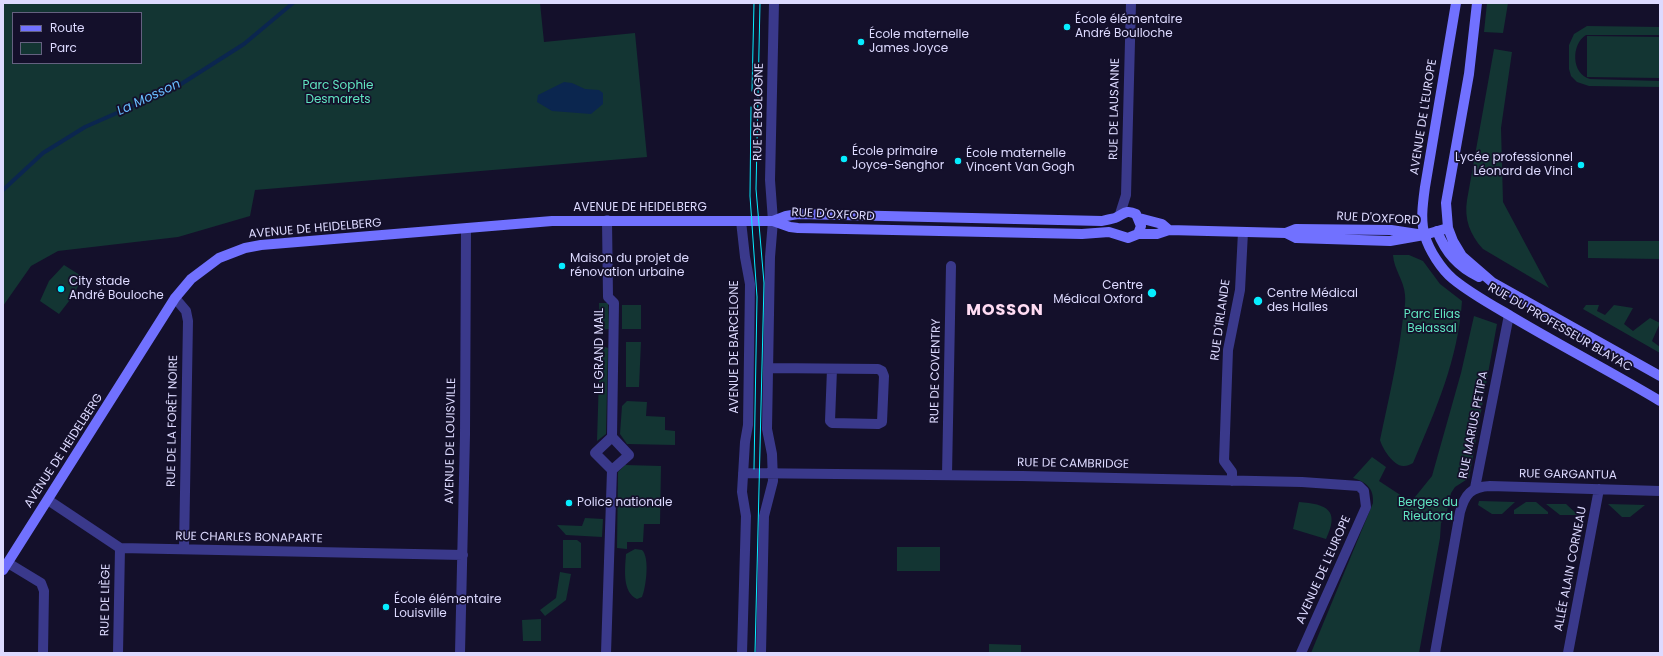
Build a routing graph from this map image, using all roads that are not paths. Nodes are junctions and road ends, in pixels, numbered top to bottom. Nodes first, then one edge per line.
1 (774, 3) edge
2 (1131, 3) edge
3 (1456, 3) edge
4 (1475, 4) edge
5 (1118, 216) junction
6 (1139, 218) junction
7 (607, 220) junction
8 (741, 221) junction
9 (773, 221) junction
10 (1448, 228) junction
11 (466, 229) junction
12 (1169, 230) junction
13 (1438, 231) junction
14 (1243, 232) junction
15 (1118, 234) junction
16 (1138, 234) junction
17 (1424, 235) junction
18 (951, 266) dead end
19 (1492, 282) junction
20 (175, 298) junction
21 (1509, 315) junction
22 (768, 368) junction
23 (832, 369) junction
24 (1660, 376) edge
25 (1660, 401) edge
26 (612, 437) junction
27 (612, 470) junction
28 (744, 473) junction
29 (773, 473) junction
30 (948, 475) junction
31 (1232, 481) junction
32 (1475, 488) junction
33 (1600, 489) junction
34 (1660, 491) edge
35 (1366, 497) joint
36 (48, 500) junction
37 (120, 548) junction
38 (184, 549) junction
39 (463, 556) junction
40 (5, 566) edge
41 (43, 653) edge
42 (118, 653) edge
43 (460, 653) edge
44 (606, 653) edge
45 (742, 653) edge
46 (761, 653) edge
47 (1301, 653) edge
48 (1435, 653) edge
49 (1568, 653) edge

1 - 9 street, RUE DE BOLOGNE
2 - 5 street, RUE DE LAUSANNE
3 - 17 street, AVENUE DE L'EUROPE
4 - 10 street
5 - 6 street, RUE D'OXFORD
5 - 9 street, RUE D'OXFORD
5 - 15 street
6 - 12 street, RUE D'OXFORD
6 - 16 street
7 - 8 street, AVENUE DE HEIDELBERG
7 - 11 street, AVENUE DE HEIDELBERG
7 - 26 street, LE GRAND MAIL
8 - 9 street, AVENUE DE HEIDELBERG
8 - 28 street, AVENUE DE BARCELONE
9 - 15 street, RUE D'OXFORD
9 - 22 street
10 - 13 street, RUE D'OXFORD
10 - 19 street, RUE DU PROFESSEUR BLAYAC
11 - 20 street, AVENUE DE HEIDELBERG
11 - 39 street, AVENUE DE LOUISVILLE
12 - 14 street, RUE D'OXFORD
12 - 16 street, RUE D'OXFORD
13 - 17 street, RUE D'OXFORD
13 - 19 street
14 - 17 street, RUE D'OXFORD
14 - 31 street, RUE D'IRLANDE
15 - 16 street, RUE D'OXFORD
17 - 21 street, RUE DU PROFESSEUR BLAYAC
18 - 30 street, RUE DE COVENTRY
19 - 24 street, RUE DU PROFESSEUR BLAYAC
20 - 36 street, AVENUE DE HEIDELBERG
20 - 38 street, RUE DE LA FORÊT NOIRE
21 - 25 street, RUE DU PROFESSEUR BLAYAC
21 - 32 street, RUE MARIUS PETIPA
22 - 23 street
22 - 29 street
23 - 23 street
26 - 27 street
26 - 27 street
27 - 44 street
28 - 29 street
28 - 45 street, AVENUE DE BARCELONE
29 - 30 street, RUE DE CAMBRIDGE
29 - 46 street
30 - 31 street, RUE DE CAMBRIDGE
31 - 35 street, RUE DE CAMBRIDGE
32 - 33 street, RUE GARGANTUA
32 - 48 street, RUE MARIUS PETIPA
33 - 34 street, RUE GARGANTUA
33 - 49 street, ALLÉE ALAIN CORNEAU
35 - 47 street, AVENUE DE L'EUROPE
36 - 37 street
36 - 40 street, AVENUE DE HEIDELBERG
37 - 38 street, RUE CHARLES BONAPARTE
37 - 42 street, RUE DE LIÈGE
38 - 39 street, RUE CHARLES BONAPARTE
39 - 43 street, AVENUE DE LOUISVILLE
40 - 41 street

